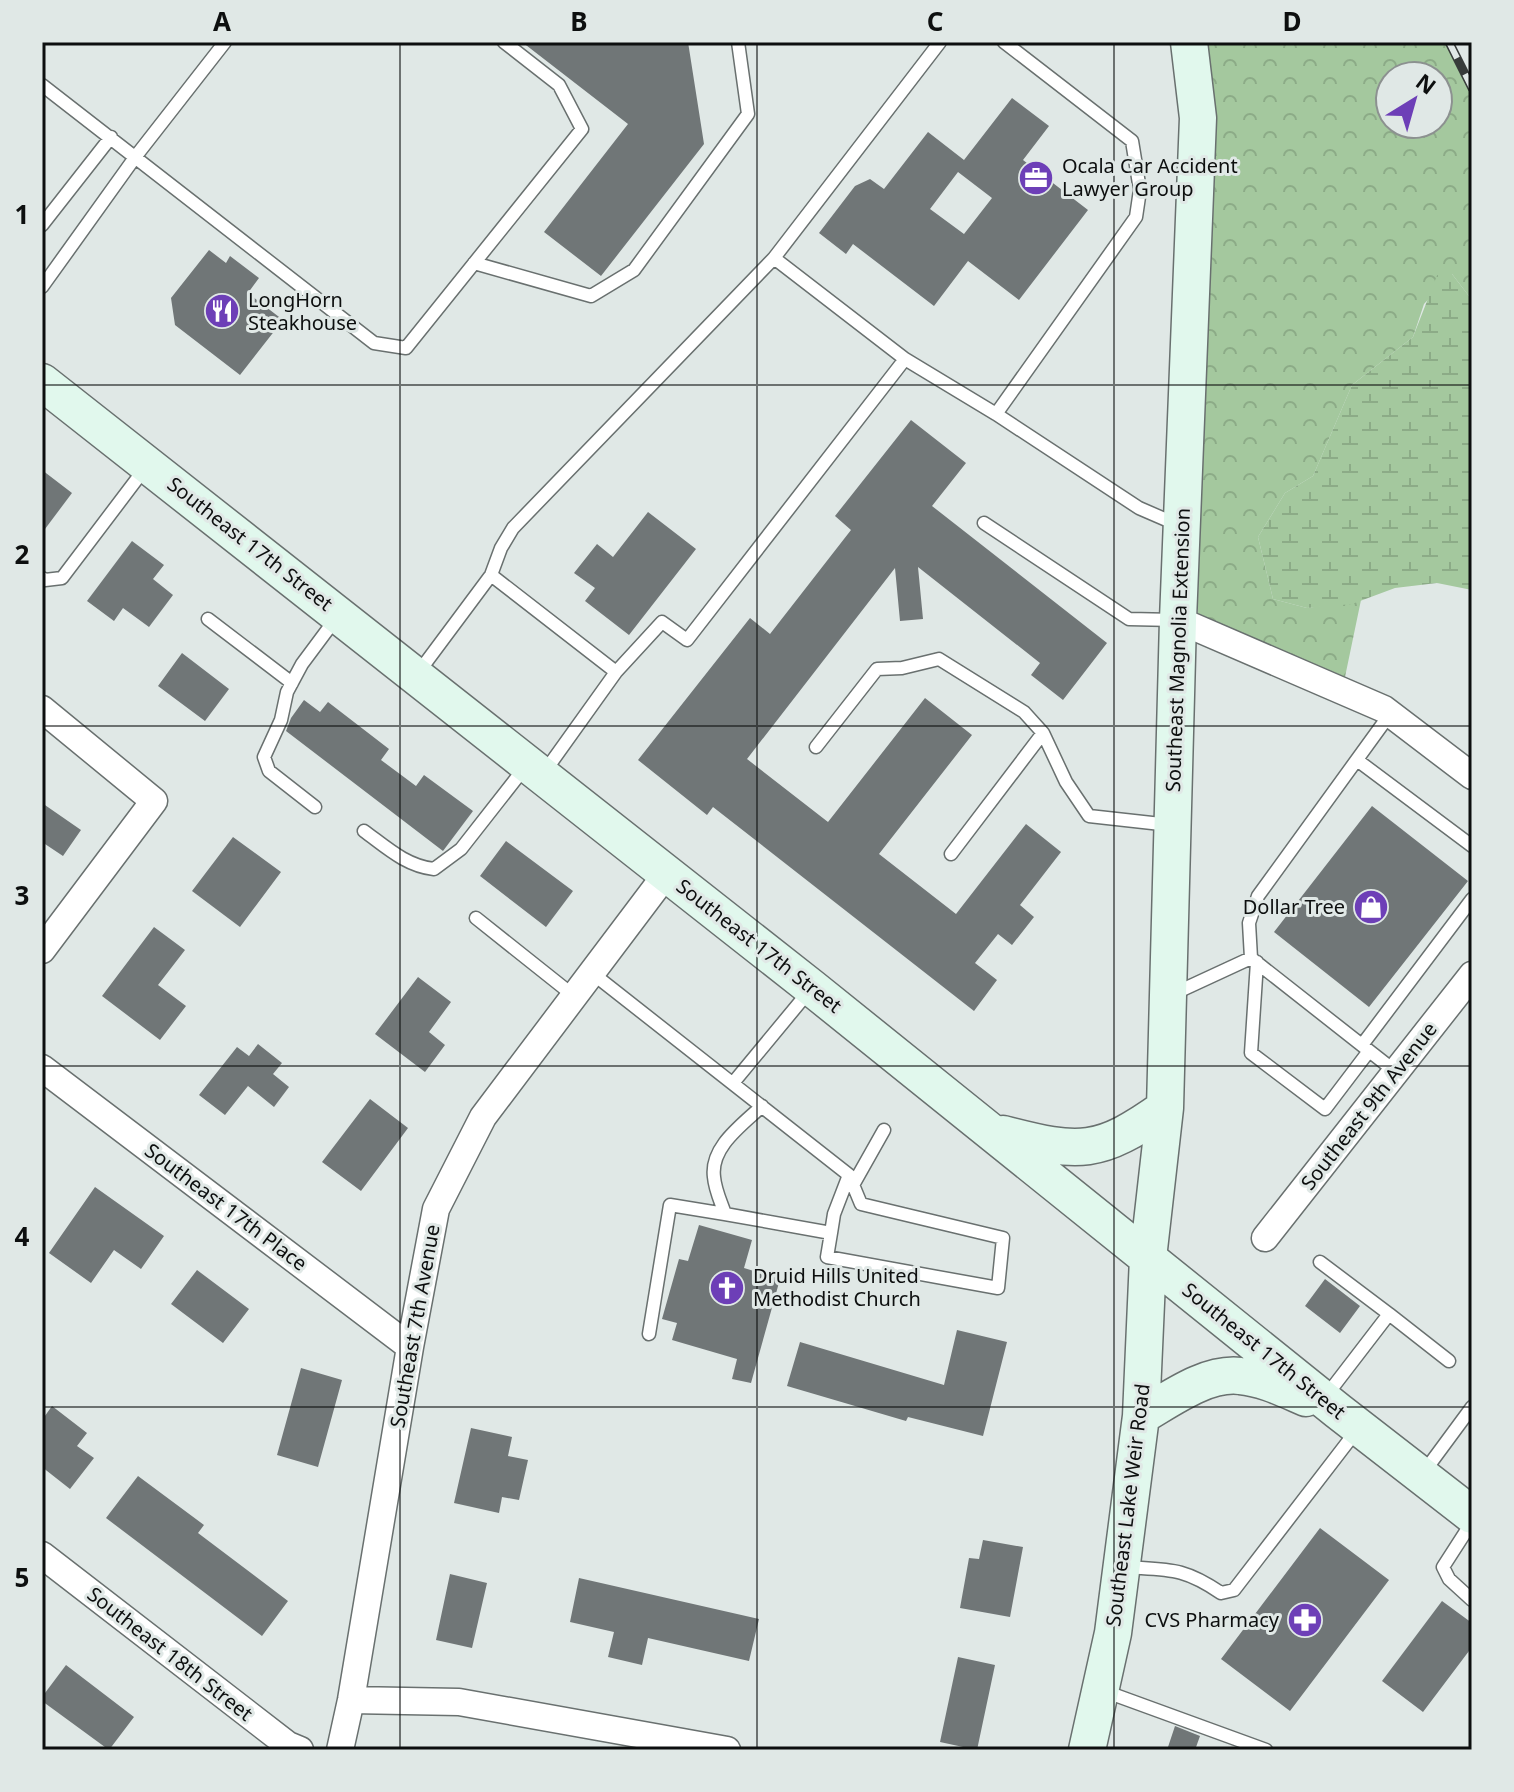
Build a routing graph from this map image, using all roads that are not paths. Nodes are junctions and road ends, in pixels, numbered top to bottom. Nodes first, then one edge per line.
1 (225, 42) edge
2 (504, 42) edge
3 (738, 42) edge
4 (940, 42) edge
5 (1004, 42) edge
6 (1189, 42) edge
7 (42, 85) edge
8 (111, 137) junction
9 (136, 156) junction
10 (42, 225) edge
11 (774, 258) junction
12 (474, 263) junction
13 (42, 287) edge
14 (905, 359) junction
15 (42, 382) edge
16 (996, 414) junction
17 (148, 465) junction
18 (984, 523) dead end
19 (1182, 526) junction
20 (491, 575) junction
21 (42, 578) edge
22 (339, 614) junction
23 (208, 619) dead end
24 (1178, 620) junction
25 (616, 672) junction
26 (417, 675) junction
27 (292, 683) junction
28 (42, 709) edge
29 (1390, 714) junction
30 (1043, 733) junction
31 (816, 747) dead end
32 (1357, 760) junction
33 (535, 769) junction
34 (1472, 776) edge
35 (315, 807) dead end
36 (1173, 826) junction
37 (364, 831) dead end
38 (1472, 846) edge
39 (951, 854) dead end
40 (667, 873) junction
41 (1472, 899) edge
42 (476, 918) dead end
43 (42, 950) edge
44 (1254, 960) junction
45 (592, 973) junction
46 (1472, 975) edge
47 (812, 988) junction
48 (574, 996) junction
49 (1168, 996) junction
50 (1365, 1048) junction
51 (42, 1068) edge
52 (1396, 1072) junction
53 (733, 1083) junction
54 (762, 1106) junction
55 (1165, 1108) junction
56 (884, 1130) dead end
57 (988, 1131) junction
58 (851, 1180) junction
59 (725, 1214) junction
60 (831, 1233) junction
61 (1265, 1238) dead end
62 (1148, 1258) junction
63 (1320, 1262) dead end
64 (1389, 1314) junction
65 (649, 1334) dead end
66 (410, 1347) junction
67 (1449, 1361) dead end
68 (1472, 1407) edge
69 (1340, 1413) junction
70 (1141, 1416) junction
71 (1421, 1476) junction
72 (1472, 1515) edge
73 (1472, 1522) edge
74 (42, 1555) edge
75 (1122, 1566) junction
76 (1472, 1600) edge
77 (1101, 1690) junction
78 (351, 1700) junction
79 (711, 1748) edge
80 (300, 1750) edge
81 (340, 1750) edge
82 (1087, 1750) edge
83 (1266, 1750) edge

1 - 9 lane
2 - 12 lane
3 - 12 lane
4 - 11 lane
5 - 16 lane
6 - 19 main road, Southeast Magnolia Extension
7 - 8 lane
8 - 9 lane
8 - 10 lane
9 - 12 lane
9 - 13 lane
11 - 14 lane
11 - 20 lane
14 - 16 lane
14 - 25 lane
15 - 17 main road, Southeast 17th Street
16 - 19 lane
17 - 21 lane
17 - 22 main road, Southeast 17th Street
18 - 24 lane
19 - 24 main road, Southeast Magnolia Extension
20 - 25 lane
20 - 26 lane
22 - 26 main road, Southeast 17th Street
22 - 27 lane
23 - 27 lane
24 - 29 street
24 - 36 main road, Southeast Magnolia Extension
25 - 33 lane
26 - 33 main road, Southeast 17th Street
27 - 35 lane
28 - 43 street
29 - 32 lane
29 - 34 street
30 - 31 lane
30 - 36 lane
30 - 39 lane
32 - 38 lane
32 - 44 lane
33 - 37 lane
33 - 40 main road, Southeast 17th Street
36 - 49 main road, Southeast Magnolia Extension
40 - 45 street, Southeast 7th Avenue
40 - 47 main road, Southeast 17th Street
41 - 50 lane
42 - 48 lane
44 - 49 lane
44 - 50 lane
44 - 50 lane
45 - 48 street, Southeast 7th Avenue
45 - 53 lane
46 - 52 street, Southeast 9th Avenue
47 - 53 lane
47 - 57 main road, Southeast 17th Street
48 - 66 street, Southeast 7th Avenue
49 - 55 main road, Southeast Magnolia Extension
50 - 52 lane
51 - 66 street, Southeast 17th Place
52 - 61 street, Southeast 9th Avenue
53 - 54 lane
54 - 58 lane
54 - 59 lane
55 - 57 main road
55 - 62 main road, Southeast Magnolia Extension
56 - 58 lane
57 - 62 main road, Southeast 17th Street
58 - 60 lane
58 - 60 lane
59 - 60 lane
59 - 65 lane
62 - 69 main road, Southeast 17th Street
62 - 70 main road, Southeast Lake Weir Road
63 - 64 lane
64 - 67 lane
64 - 69 lane
66 - 78 street, Southeast 7th Avenue
68 - 71 lane
69 - 70 main road
69 - 71 main road, Southeast 17th Street
69 - 75 lane
70 - 75 main road, Southeast Lake Weir Road
71 - 72 main road, Southeast 17th Street
73 - 76 lane
74 - 80 street, Southeast 18th Street
75 - 77 main road, Southeast Lake Weir Road
77 - 82 main road, Southeast Lake Weir Road
77 - 83 lane
78 - 79 street
78 - 81 street, Southeast 7th Avenue

